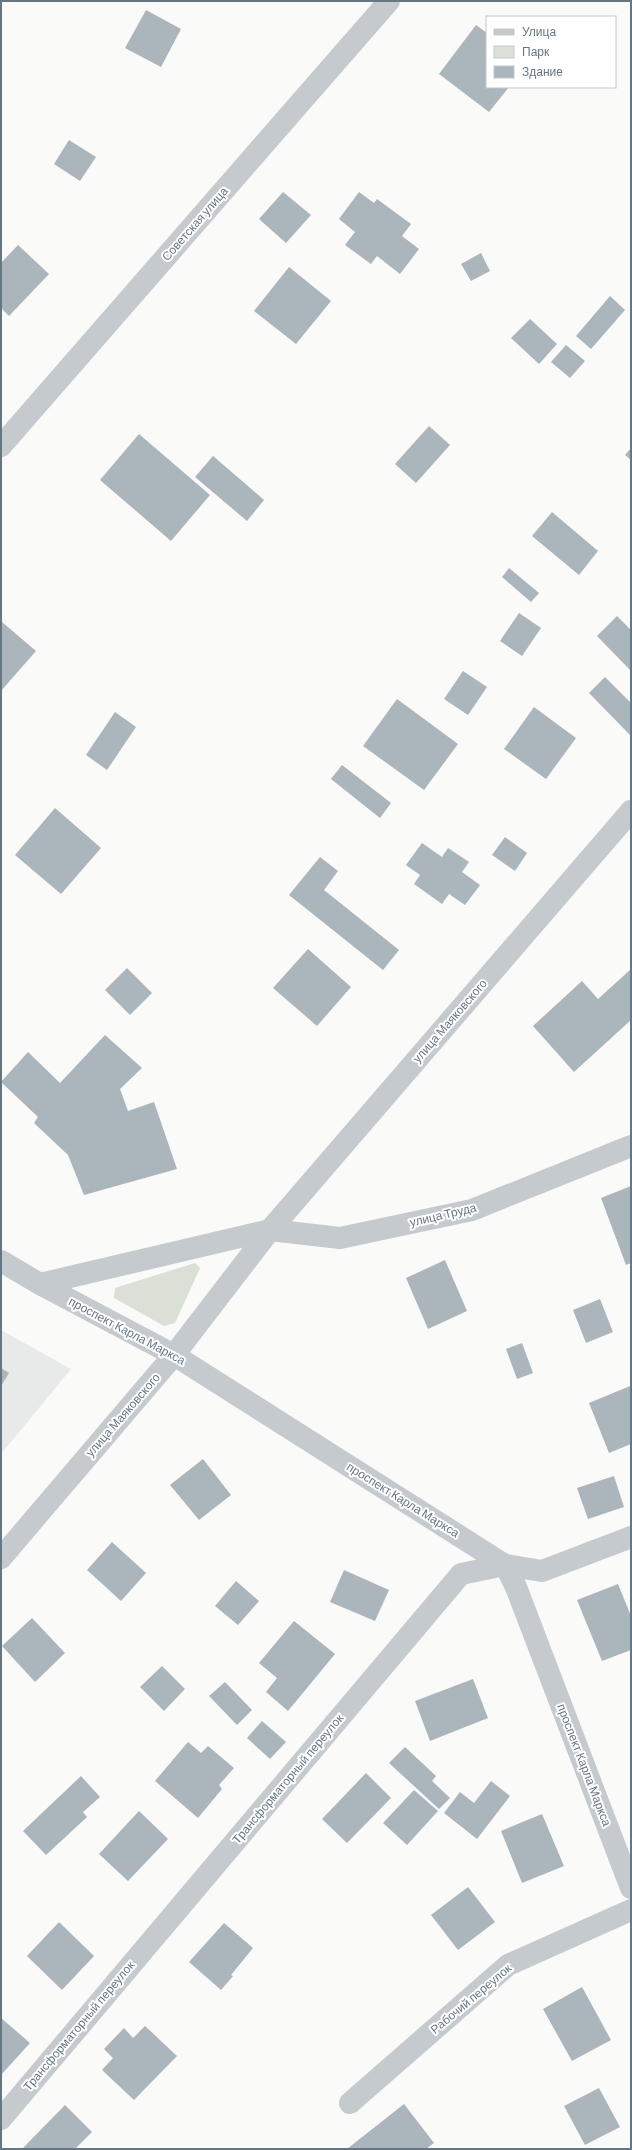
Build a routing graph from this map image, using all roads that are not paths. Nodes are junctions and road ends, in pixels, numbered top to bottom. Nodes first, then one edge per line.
1 (389, 1) edge
2 (1, 446) edge
3 (631, 811) edge
4 (631, 1146) edge
5 (270, 1230) junction
6 (1, 1261) edge
7 (40, 1284) junction
8 (174, 1356) junction
9 (631, 1537) edge
10 (1, 1558) edge
11 (505, 1565) junction
12 (631, 1888) edge
13 (631, 1910) edge
14 (350, 2103) dead end
15 (1, 2119) edge

1 - 2 street, Советская улица
3 - 5 street, улица Маяковского
4 - 5 street, улица Труда
5 - 7 street
5 - 8 street, улица Маяковского
6 - 7 street, проспект Карла Маркса
7 - 8 street, проспект Карла Маркса
8 - 10 street, улица Маяковского
8 - 11 street, проспект Карла Маркса
9 - 11 street, Трансформаторный переулок
11 - 12 street, проспект Карла Маркса
11 - 15 street, Трансформаторный переулок
13 - 14 street, Рабочий переулок

